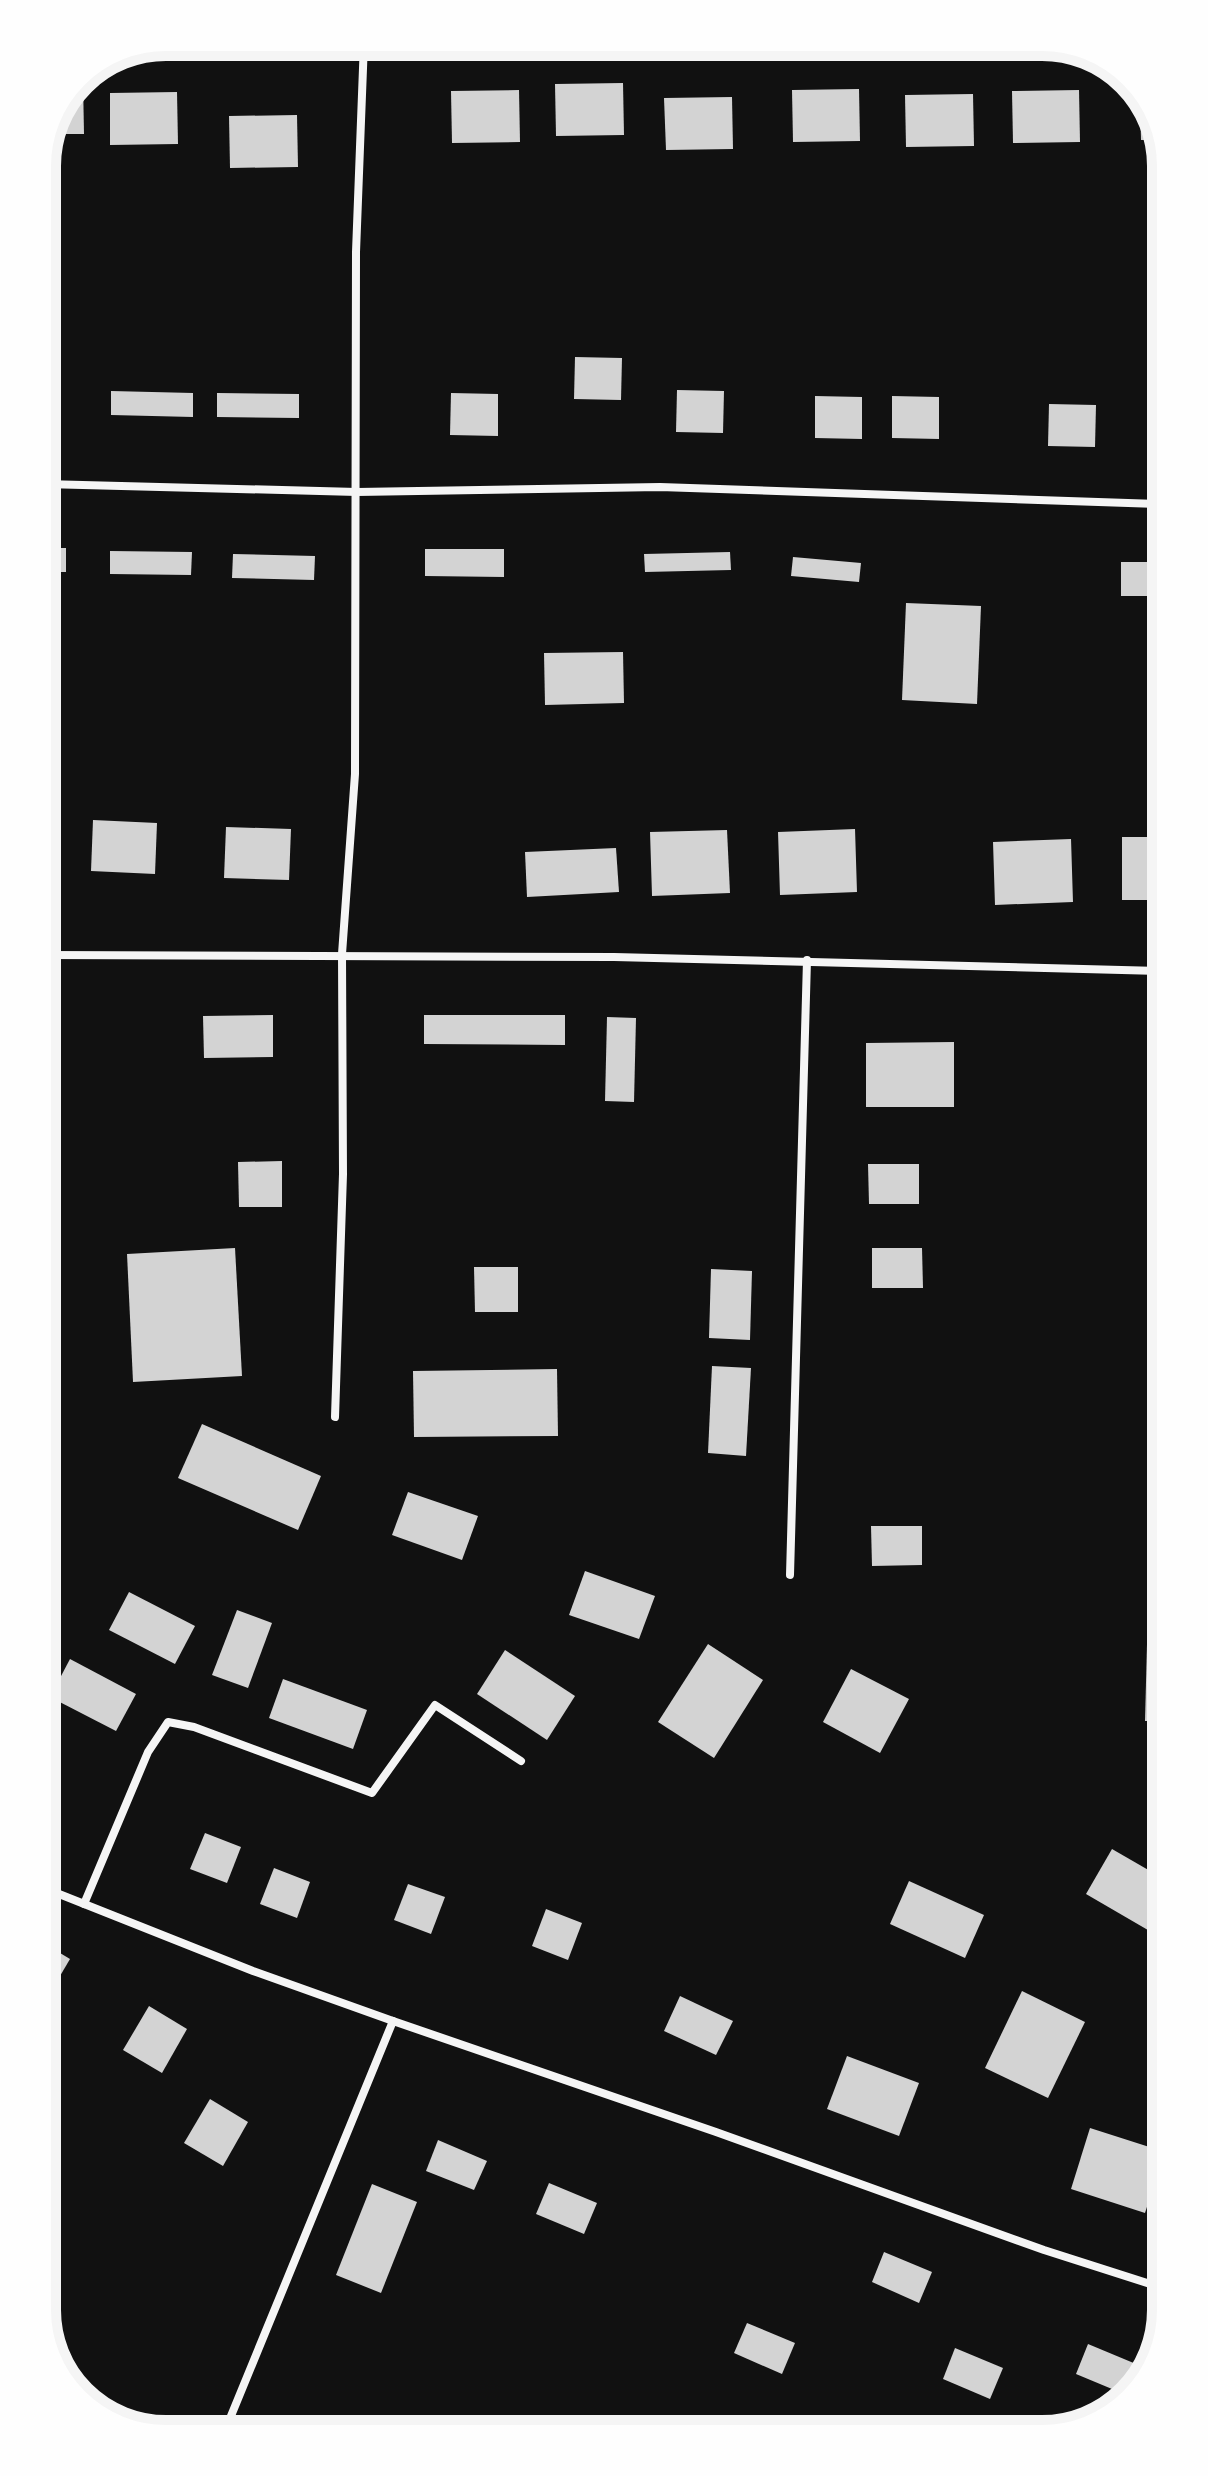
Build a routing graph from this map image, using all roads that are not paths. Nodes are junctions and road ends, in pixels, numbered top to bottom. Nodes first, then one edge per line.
1 (363, 56) edge
2 (56, 484) edge
3 (357, 492) junction
4 (1152, 504) edge
5 (342, 954) junction
6 (56, 955) edge
7 (807, 960) junction
8 (1152, 971) edge
9 (335, 1417) dead end
10 (790, 1575) dead end
11 (521, 1761) dead end
12 (56, 1893) edge
13 (84, 1904) junction
14 (393, 2021) junction
15 (1152, 2285) edge
16 (229, 2420) edge

1 - 3 street
2 - 3 street
3 - 4 street
3 - 5 street
5 - 6 street
5 - 7 street
5 - 9 street
7 - 8 street
7 - 10 street
11 - 13 street
12 - 13 street
13 - 14 street
14 - 15 street
14 - 16 street

